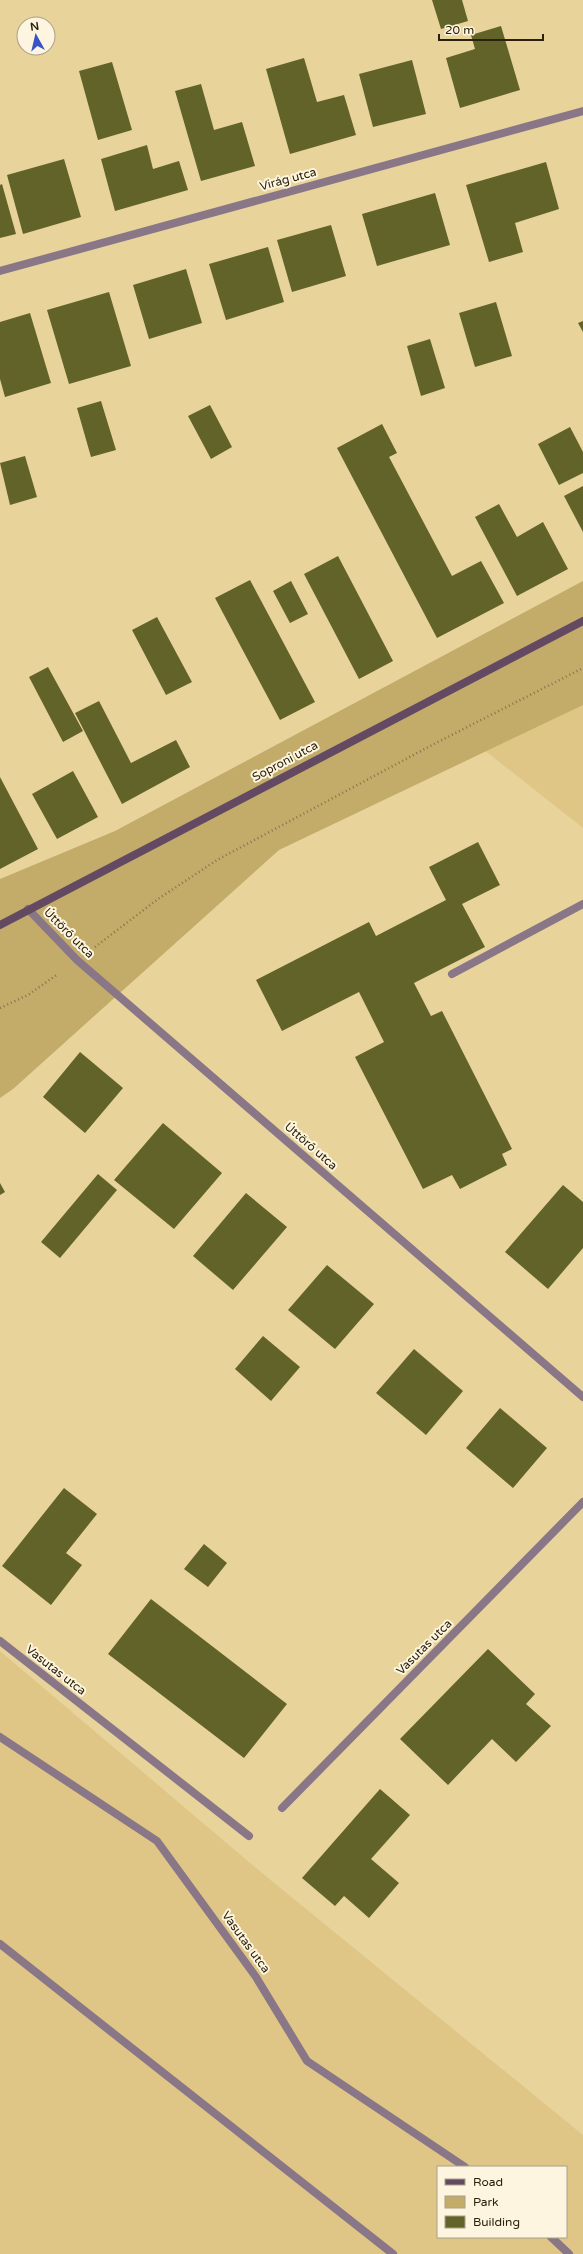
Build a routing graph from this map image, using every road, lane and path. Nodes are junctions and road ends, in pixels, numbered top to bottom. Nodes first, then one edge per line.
1 (583, 111) edge
2 (0, 271) edge
3 (583, 621) edge
4 (583, 668) edge
5 (583, 904) edge
6 (28, 909) junction
7 (0, 925) edge
8 (78, 960) junction
9 (452, 974) dead end
10 (0, 1008) edge
11 (583, 1397) edge
12 (583, 1502) edge
13 (0, 1641) edge
14 (0, 1737) edge
15 (282, 1808) dead end
16 (250, 1836) dead end
17 (0, 1944) edge
18 (464, 2166) edge
19 (552, 2238) edge
20 (393, 2254) edge
21 (569, 2254) edge

1 - 2 street, Virág utca
3 - 6 street, Soproni utca
4 - 8 path
5 - 9 street
6 - 7 street, Soproni utca
6 - 8 street, Úttörő utca
8 - 10 path
8 - 11 street, Úttörő utca
12 - 15 street, Vasutas utca
13 - 16 street, Vasutas utca
14 - 18 street, Vasutas utca
17 - 20 street
19 - 21 street

